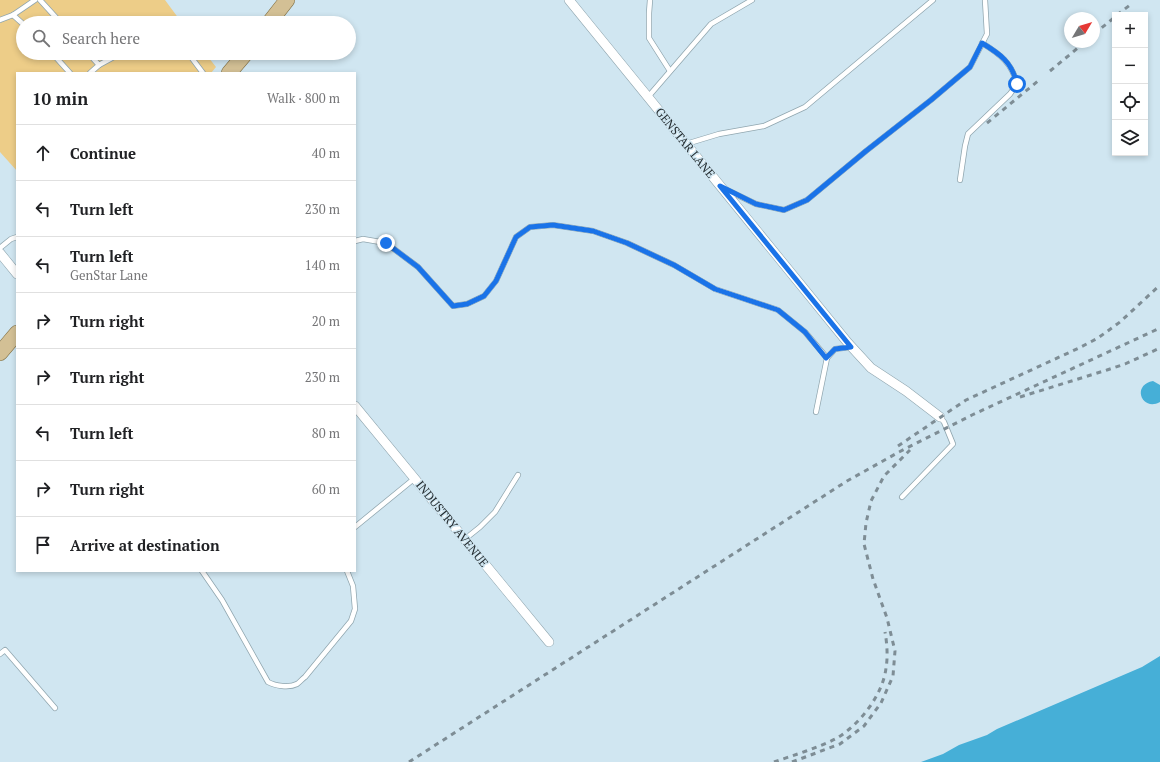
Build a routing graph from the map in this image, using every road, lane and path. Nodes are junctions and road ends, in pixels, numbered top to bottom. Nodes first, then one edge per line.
1 (36, 0) edge
2 (40, 0) edge
3 (287, 0) edge
4 (569, 0) edge
5 (650, 0) edge
6 (752, 0) edge
7 (933, 0) edge
8 (985, 0) edge
9 (13, 15) junction
10 (55, 16) edge
11 (274, 16) edge
12 (16, 18) edge
13 (0, 20) edge
14 (982, 43) junction
15 (58, 60) edge
16 (94, 60) edge
17 (108, 60) edge
18 (194, 60) edge
19 (240, 60) edge
20 (99, 65) junction
21 (670, 71) junction
22 (69, 72) edge
23 (91, 72) edge
24 (203, 72) edge
25 (230, 72) edge
26 (648, 97) junction
27 (686, 144) junction
28 (960, 180) dead end
29 (720, 186) junction
30 (16, 237) edge
31 (356, 241) edge
32 (0, 248) edge
33 (0, 253) edge
34 (16, 273) edge
35 (16, 334) edge
36 (851, 347) junction
37 (0, 353) edge
38 (826, 358) junction
39 (356, 407) edge
40 (816, 412) dead end
41 (940, 417) joint
42 (518, 475) dead end
43 (415, 478) junction
44 (902, 497) dead end
45 (356, 525) edge
46 (465, 539) junction
47 (203, 572) edge
48 (347, 572) edge
49 (549, 642) dead end
50 (0, 654) edge
51 (55, 708) dead end

1 - 9 lane
2 - 10 lane
3 - 11 main road
4 - 26 street, GENSTAR LANE
5 - 21 lane
6 - 21 lane
7 - 27 lane
8 - 14 lane
9 - 12 lane
9 - 13 lane
14 - 28 lane
14 - 29 lane
15 - 22 lane
16 - 20 lane
17 - 20 lane
18 - 24 lane
19 - 25 main road
20 - 23 lane
21 - 26 lane
26 - 27 street, GENSTAR LANE
27 - 29 street, GENSTAR LANE
29 - 36 street, GENSTAR LANE
30 - 32 lane
31 - 38 lane
33 - 34 street
35 - 37 main road
36 - 38 lane
36 - 41 street, GENSTAR LANE
38 - 40 lane
39 - 43 street, INDUSTRY AVENUE
41 - 44 lane
42 - 46 lane
43 - 45 lane
43 - 46 street, INDUSTRY AVENUE
46 - 49 street, INDUSTRY AVENUE
47 - 48 lane
50 - 51 lane

